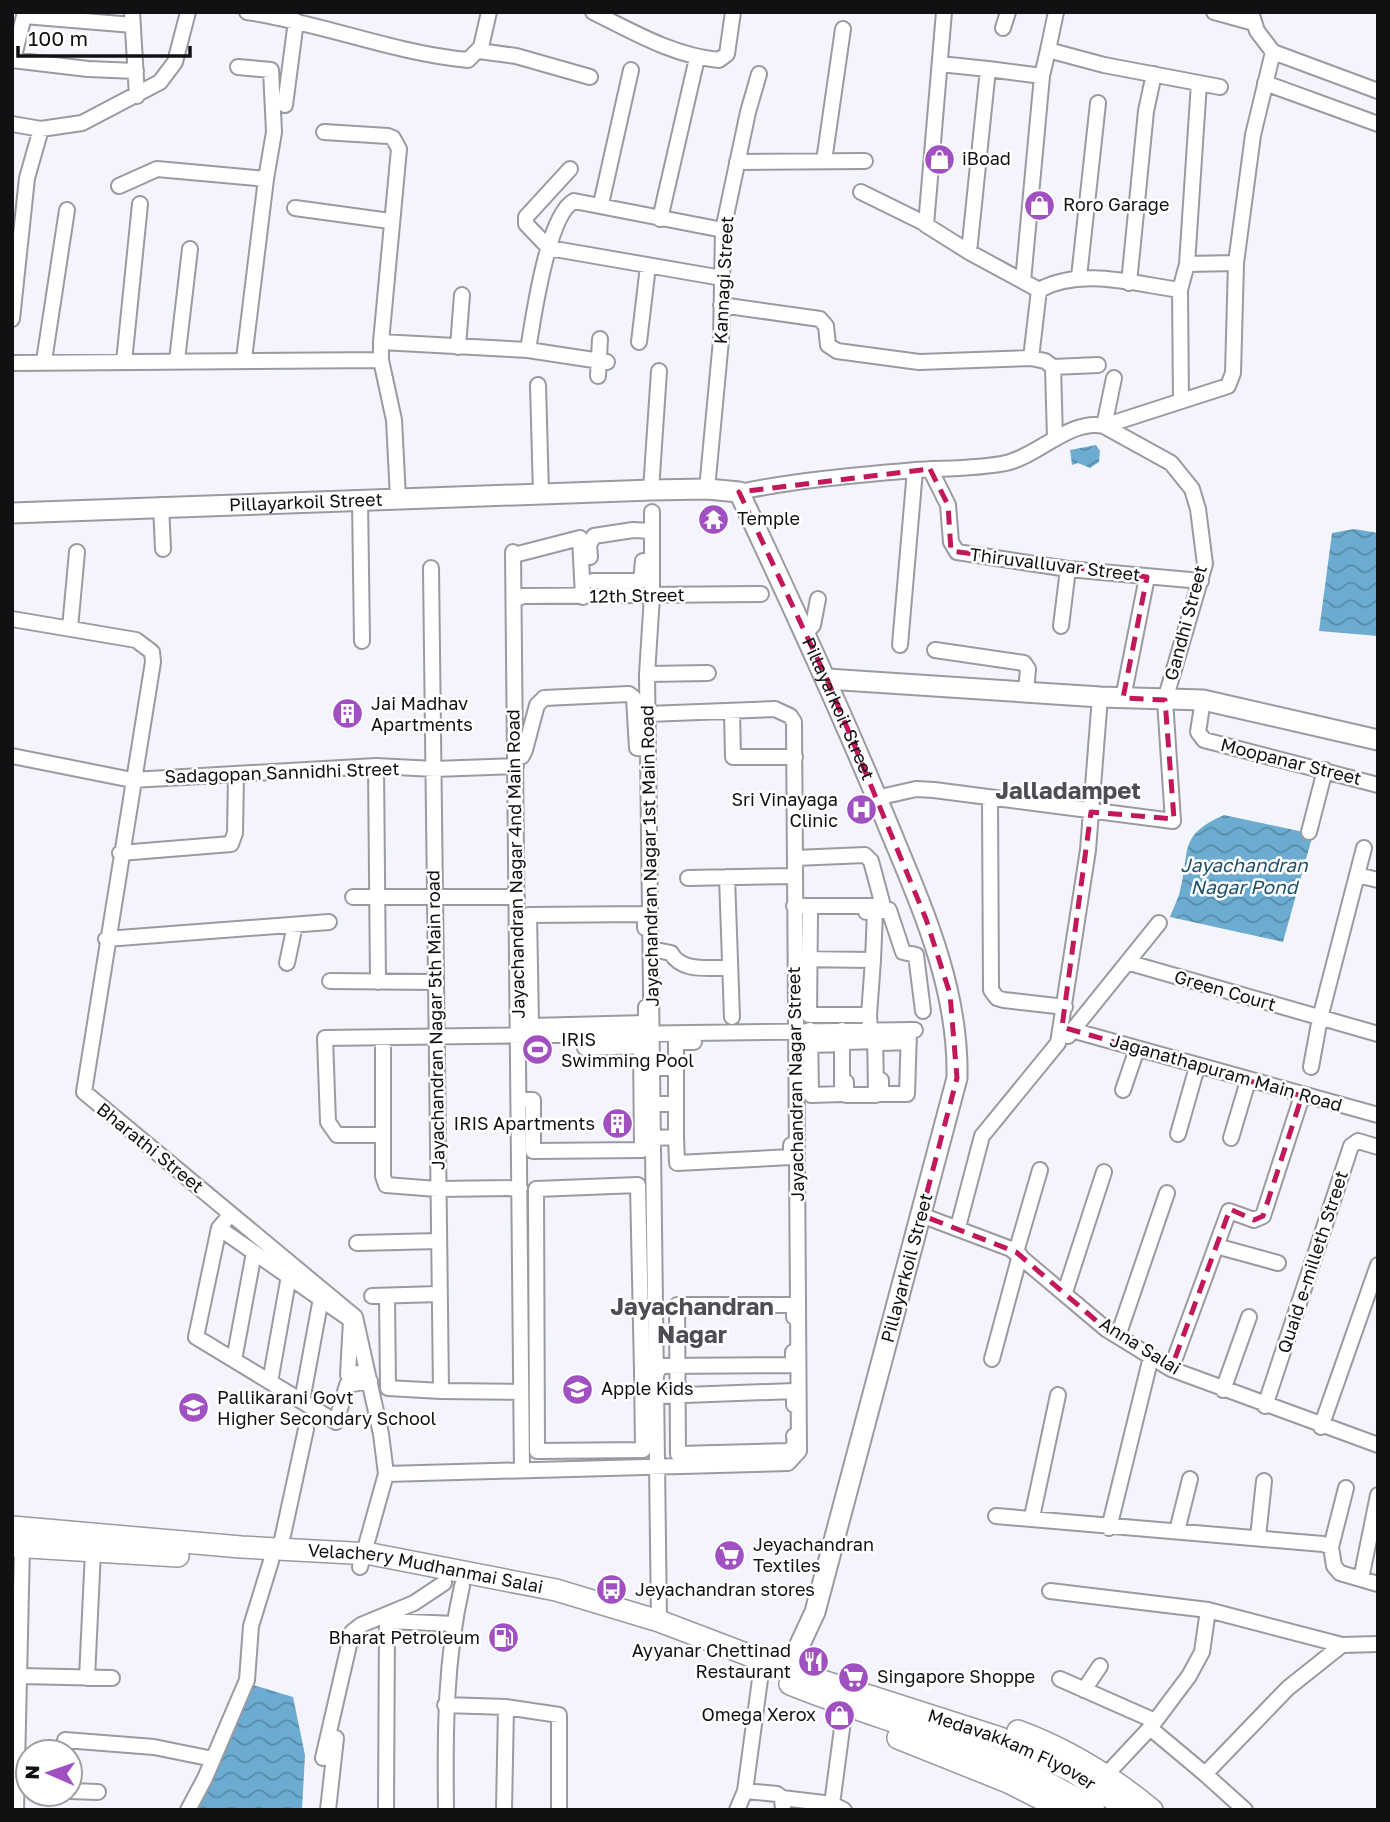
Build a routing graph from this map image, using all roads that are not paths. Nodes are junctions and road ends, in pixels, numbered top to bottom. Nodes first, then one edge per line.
1 (188, 12) edge
2 (247, 12) edge
3 (489, 12) edge
4 (593, 12) edge
5 (733, 12) edge
6 (944, 12) edge
7 (1008, 12) edge
8 (1056, 12) edge
9 (1214, 12) edge
10 (25, 14) edge
11 (280, 15) edge
12 (608, 16) edge
13 (132, 18) edge
14 (1252, 18) edge
15 (296, 21) junction
16 (1003, 28) dead end
17 (843, 29) dead end
18 (1048, 50) junction
19 (1273, 52) junction
20 (474, 56) junction
21 (698, 58) junction
22 (13, 60) edge
23 (940, 64) junction
24 (239, 67) dead end
25 (988, 69) junction
26 (631, 70) dead end
27 (136, 71) junction
28 (759, 74) dead end
29 (1154, 74) junction
30 (1042, 76) junction
31 (590, 77) dead end
32 (1199, 83) junction
33 (1265, 83) junction
34 (1220, 87) dead end
35 (1378, 91) edge
36 (137, 96) junction
37 (1098, 103) dead end
38 (285, 105) dead end
39 (12, 124) edge
40 (1378, 124) edge
41 (41, 130) junction
42 (324, 132) dead end
43 (824, 161) junction
44 (865, 161) dead end
45 (737, 162) junction
46 (570, 169) dead end
47 (266, 179) junction
48 (119, 186) dead end
49 (861, 192) dead end
50 (140, 204) dead end
51 (601, 204) junction
52 (296, 208) dead end
53 (67, 210) dead end
54 (660, 219) junction
55 (390, 221) junction
56 (926, 224) junction
57 (723, 230) junction
58 (549, 248) junction
59 (190, 249) dead end
60 (969, 252) junction
61 (1236, 263) junction
62 (1187, 264) junction
63 (648, 266) junction
64 (1079, 277) junction
65 (722, 278) junction
66 (1023, 281) junction
67 (1129, 283) junction
68 (1039, 290) junction
69 (1180, 290) junction
70 (462, 295) dead end
71 (721, 305) junction
72 (12, 318) edge
73 (600, 339) dead end
74 (381, 342) junction
75 (639, 342) dead end
76 (458, 347) junction
77 (528, 350) junction
78 (1031, 358) junction
79 (244, 359) junction
80 (177, 360) junction
81 (381, 360) junction
82 (44, 361) junction
83 (124, 362) junction
84 (12, 363) edge
85 (1098, 365) dead end
86 (1053, 367) junction
87 (659, 371) dead end
88 (1114, 378) dead end
89 (538, 385) dead end
90 (1181, 401) junction
91 (1104, 426) junction
92 (1055, 439) junction
93 (930, 469) junction
94 (915, 470) junction
95 (707, 489) junction
96 (651, 490) junction
97 (739, 492) junction
98 (541, 494) junction
99 (398, 498) junction
100 (360, 499) junction
101 (162, 505) junction
102 (652, 512) dead end
103 (12, 513) edge
104 (647, 531) junction
105 (163, 549) dead end
106 (77, 552) dead end
107 (431, 568) dead end
108 (1068, 569) junction
109 (1147, 577) junction
110 (593, 581) junction
111 (1201, 581) junction
112 (761, 594) dead end
113 (652, 596) junction
114 (589, 597) junction
115 (818, 599) dead end
116 (514, 600) junction
117 (12, 619) edge
118 (1061, 626) dead end
119 (70, 628) junction
120 (806, 633) junction
121 (362, 641) dead end
122 (900, 645) dead end
123 (935, 650) dead end
124 (708, 673) dead end
125 (647, 674) junction
126 (827, 679) junction
127 (1026, 691) junction
128 (1100, 696) junction
129 (1123, 698) junction
130 (1165, 700) junction
131 (1203, 700) junction
132 (732, 712) junction
133 (648, 714) junction
134 (1378, 740) edge
135 (648, 749) junction
136 (12, 756) edge
137 (795, 757) junction
138 (516, 761) junction
139 (376, 766) junction
140 (435, 769) junction
141 (1325, 770) junction
142 (236, 774) junction
143 (132, 780) junction
144 (1378, 785) edge
145 (876, 798) junction
146 (990, 799) junction
147 (1091, 811) junction
148 (1309, 832) dead end
149 (1364, 848) dead end
150 (120, 853) junction
151 (795, 858) junction
152 (1357, 875) junction
153 (795, 876) junction
154 (727, 877) junction
155 (688, 878) dead end
156 (1378, 880) edge
157 (353, 897) dead end
158 (379, 897) junction
159 (434, 897) junction
160 (517, 897) junction
161 (794, 910) junction
162 (875, 912) junction
163 (810, 914) junction
164 (330, 922) dead end
165 (1159, 923) dead end
166 (295, 925) junction
167 (106, 939) junction
168 (651, 949) junction
169 (802, 959) junction
170 (873, 960) junction
171 (287, 963) dead end
172 (1130, 963) junction
173 (730, 968) junction
174 (524, 969) junction
175 (330, 981) dead end
176 (378, 982) junction
177 (435, 982) junction
178 (1065, 1007) junction
179 (923, 1012) dead end
180 (732, 1017) dead end
181 (1320, 1018) junction
182 (1075, 1031) junction
183 (875, 1032) junction
184 (653, 1034) junction
185 (1378, 1034) edge
186 (585, 1035) junction
187 (805, 1035) junction
188 (518, 1036) junction
189 (844, 1037) junction
190 (436, 1038) junction
191 (383, 1039) junction
192 (1058, 1042) junction
193 (1137, 1049) junction
194 (1197, 1067) junction
195 (1311, 1067) dead end
196 (654, 1068) junction
197 (676, 1068) junction
198 (1248, 1081) junction
199 (1123, 1090) dead end
200 (1302, 1096) junction
201 (519, 1100) junction
202 (654, 1104) junction
203 (676, 1104) junction
204 (1378, 1115) edge
205 (1178, 1134) dead end
206 (383, 1135) junction
207 (676, 1137) junction
208 (654, 1138) junction
209 (1231, 1138) dead end
210 (1378, 1147) edge
211 (1040, 1170) dead end
212 (1104, 1172) dead end
213 (520, 1188) junction
214 (437, 1189) junction
215 (1167, 1193) dead end
216 (231, 1214) junction
217 (921, 1215) junction
218 (958, 1227) junction
219 (219, 1228) junction
220 (438, 1241) junction
221 (357, 1242) dead end
222 (1216, 1246) junction
223 (1018, 1254) junction
224 (253, 1258) dead end
225 (656, 1260) junction
226 (292, 1261) junction
227 (640, 1261) junction
228 (1278, 1263) dead end
229 (1378, 1265) edge
230 (289, 1277) junction
231 (1065, 1292) junction
232 (439, 1294) junction
233 (372, 1296) dead end
234 (387, 1296) junction
235 (320, 1298) junction
236 (1249, 1317) dead end
237 (1118, 1336) junction
238 (1151, 1357) junction
239 (992, 1359) dead end
240 (234, 1360) junction
241 (778, 1365) junction
242 (677, 1366) junction
243 (658, 1368) junction
244 (1171, 1370) junction
245 (642, 1371) junction
246 (369, 1376) junction
247 (347, 1380) junction
248 (270, 1382) junction
249 (1223, 1390) junction
250 (440, 1391) junction
251 (522, 1392) junction
252 (779, 1392) junction
253 (677, 1395) junction
254 (1058, 1395) dead end
255 (658, 1396) junction
256 (302, 1401) junction
257 (1265, 1406) junction
258 (1321, 1427) junction
259 (306, 1429) dead end
260 (1378, 1446) edge
261 (659, 1467) junction
262 (522, 1470) junction
263 (386, 1474) junction
264 (1190, 1479) dead end
265 (1264, 1481) dead end
266 (1346, 1488) dead end
267 (1378, 1495) edge
268 (996, 1516) dead end
269 (1032, 1517) junction
270 (1109, 1528) junction
271 (1177, 1531) junction
272 (1258, 1537) junction
273 (16, 1540) edge
274 (1331, 1547) junction
275 (93, 1551) junction
276 (275, 1555) junction
277 (361, 1560) junction
278 (1361, 1580) junction
279 (453, 1584) junction
280 (1378, 1584) edge
281 (1050, 1591) dead end
282 (573, 1600) junction
283 (1208, 1610) junction
284 (387, 1621) junction
285 (660, 1621) junction
286 (455, 1624) junction
287 (1378, 1644) edge
288 (1342, 1645) junction
289 (1100, 1666) dead end
290 (788, 1670) junction
291 (761, 1672) junction
292 (19, 1676) junction
293 (87, 1678) junction
294 (111, 1678) dead end
295 (1060, 1679) dead end
296 (824, 1682) joint
297 (1084, 1690) junction
298 (445, 1704) junction
299 (891, 1704) junction
300 (845, 1706) junction
301 (506, 1707) junction
302 (866, 1714) junction
303 (1153, 1725) junction
304 (19, 1738) edge
305 (84, 1741) edge
306 (323, 1758) dead end
307 (213, 1759) junction
308 (1205, 1774) junction
309 (1106, 1775) junction
310 (745, 1791) junction
311 (84, 1792) edge
312 (98, 1792) dead end
313 (783, 1804) edge
314 (838, 1807) edge
315 (1057, 1808) edge
316 (188, 1810) edge
317 (328, 1810) edge
318 (386, 1810) edge
319 (446, 1810) edge
320 (505, 1810) edge
321 (559, 1810) edge
322 (737, 1810) edge
323 (1094, 1810) edge
324 (1128, 1810) edge
325 (1152, 1810) edge
326 (1245, 1810) edge

1 - 36 street
2 - 11 street
3 - 20 street
4 - 12 street
5 - 21 street
6 - 23 street
7 - 16 street
8 - 18 street
9 - 14 street
10 - 13 street
10 - 22 street
11 - 15 street
12 - 21 street
13 - 27 street
14 - 19 street
15 - 20 street
15 - 38 street
17 - 43 street
18 - 29 street
18 - 30 street
19 - 33 street
19 - 35 street
20 - 31 street
21 - 54 street
22 - 27 street
23 - 25 street
23 - 56 street
24 - 47 street
25 - 30 street
25 - 60 street
26 - 51 street
27 - 36 street
28 - 45 street, Kannagi Street
29 - 32 street
29 - 67 street
30 - 66 street
32 - 34 street
32 - 62 street
33 - 40 street
33 - 61 street
36 - 41 street
37 - 64 street
39 - 41 street
41 - 72 street
42 - 55 street
43 - 44 street
43 - 45 street
45 - 57 street, Kannagi Street
46 - 58 street
47 - 48 street
47 - 79 street
49 - 56 street
50 - 83 street
51 - 54 street
51 - 58 street
52 - 55 street
53 - 82 street
54 - 57 street
55 - 74 street
56 - 60 street
57 - 65 street, Kannagi Street
58 - 63 street
58 - 77 street
59 - 80 street
60 - 66 street
61 - 62 street
61 - 90 street
62 - 69 street
63 - 65 street
63 - 75 street
64 - 67 street
64 - 68 street
65 - 71 street, Kannagi Street
66 - 68 street
67 - 69 street
68 - 78 street
69 - 90 street
70 - 76 street
71 - 78 street
71 - 95 street, Kannagi Street
73 - 77 street
74 - 76 street
74 - 81 street
76 - 77 street
78 - 86 street
79 - 80 street
79 - 81 street
80 - 83 street
81 - 99 street
82 - 83 street
82 - 84 street
85 - 86 street
86 - 92 street
87 - 96 street
88 - 91 street
89 - 98 street
90 - 91 street
91 - 92 street
91 - 111 street, Gandhi Street
92 - 93 street
93 - 94 street
93 - 108 street, Thiruvalluvar Street
94 - 97 street
94 - 122 street
95 - 96 street, Pillayarkoil Street
95 - 97 street, Pillayarkoil Street
96 - 98 street, Pillayarkoil Street
97 - 120 street, Pillayarkoil Street
98 - 99 street, Pillayarkoil Street
99 - 100 street, Pillayarkoil Street
100 - 101 street, Pillayarkoil Street
100 - 121 street
101 - 103 street, Pillayarkoil Street
101 - 105 street
102 - 104 street, Jayachandran Nagar 1st Main Road
104 - 110 street
104 - 110 street
104 - 113 street, Jayachandran Nagar 1st Main Road
106 - 119 street
107 - 140 street, Jayachandran Nagar 5th Main road
108 - 109 street, Thiruvalluvar Street
108 - 118 street
109 - 111 street, Thiruvalluvar Street
109 - 129 street
110 - 114 street
111 - 130 street, Gandhi Street
112 - 113 street, 12th Street
113 - 114 street, 12th Street
113 - 125 street, Jayachandran Nagar 1st Main Road
114 - 116 street, 12th Street
114 - 116 street, Jayachandran Nagar 4nd Main Road
115 - 120 street
116 - 138 street, Jayachandran Nagar 4nd Main Road
117 - 119 street
119 - 143 street, Bharathi Street
120 - 126 street, Pillayarkoil Street
123 - 127 street
124 - 125 street
125 - 133 street, Jayachandran Nagar 1st Main Road
126 - 127 street
126 - 145 street, Pillayarkoil Street
127 - 128 street
128 - 129 street
128 - 147 street
129 - 130 street
130 - 131 street
130 - 147 street
131 - 134 street
131 - 141 street, Moopanar Street
132 - 133 street, Jayachandran Nagar Street
132 - 137 street, Jayachandran Nagar Street
132 - 137 street
133 - 135 street, Jayachandran Nagar 1st Main Road
135 - 138 street
135 - 168 street, Jayachandran Nagar 1st Main Road
136 - 143 street, Sadagopan Sannidhi Street
137 - 151 street, Jayachandran Nagar Street
138 - 140 street, Sadagopan Sannidhi Street
138 - 160 street, Jayachandran Nagar 4nd Main Road
139 - 140 street, Sadagopan Sannidhi Street
139 - 142 street, Sadagopan Sannidhi Street
139 - 158 street
140 - 159 street, Jayachandran Nagar 5th Main road
141 - 144 street, Moopanar Street
141 - 148 street
142 - 143 street, Sadagopan Sannidhi Street
142 - 150 street
143 - 150 street, Bharathi Street
145 - 146 street
145 - 217 street, Pillayarkoil Street
146 - 147 street
146 - 178 street
147 - 178 street
149 - 152 street
150 - 167 street, Bharathi Street
151 - 153 street, Jayachandran Nagar Street
151 - 161 street
152 - 156 street
152 - 181 street
153 - 154 street
153 - 161 street, Jayachandran Nagar Street
154 - 155 street
154 - 173 street
157 - 158 street
158 - 159 street
158 - 176 street
159 - 160 street
159 - 177 street, Jayachandran Nagar 5th Main road
160 - 174 street, Jayachandran Nagar 4nd Main Road
161 - 163 street
161 - 169 street, Jayachandran Nagar Street
162 - 163 street
162 - 170 street
162 - 179 street
163 - 169 street
164 - 166 street
165 - 172 street
166 - 167 street
166 - 171 street
167 - 216 street, Bharathi Street
168 - 173 street
168 - 184 street, Jayachandran Nagar 1st Main Road
169 - 170 street
169 - 183 street
169 - 187 street, Jayachandran Nagar Street
170 - 183 street
172 - 181 street, Green Court
172 - 182 street
173 - 180 street
174 - 174 street
174 - 188 street, Jayachandran Nagar 4nd Main Road
175 - 176 street
176 - 177 street
177 - 190 street, Jayachandran Nagar 5th Main road
178 - 192 street
181 - 185 street, Green Court
181 - 195 street
182 - 192 street
182 - 193 street, Jaganathapuram Main Road
183 - 183 street
183 - 189 street
183 - 189 street
184 - 186 street
184 - 187 street
184 - 196 street, Jayachandran Nagar 1st Main Road
186 - 188 street
186 - 201 street
187 - 189 street
187 - 189 street
187 - 261 street, Jayachandran Nagar Street
188 - 190 street
188 - 201 street, Jayachandran Nagar 4nd Main Road
190 - 191 street
190 - 214 street, Jayachandran Nagar 5th Main road
191 - 206 street
191 - 206 street
192 - 218 street
193 - 194 street, Jaganathapuram Main Road
193 - 199 street
194 - 198 street, Jaganathapuram Main Road
194 - 205 street
196 - 197 street
196 - 202 street, Jayachandran Nagar 1st Main Road
197 - 203 street
197 - 207 street
198 - 200 street, Jaganathapuram Main Road
198 - 209 street
200 - 204 street, Jaganathapuram Main Road
200 - 222 street
201 - 213 street, Jayachandran Nagar 4nd Main Road
202 - 203 street
202 - 208 street, Jayachandran Nagar 1st Main Road
203 - 207 street
206 - 214 street
207 - 208 street
208 - 225 street, Jayachandran Nagar 1st Main Road
210 - 257 street, Quaid e-milleth Street
211 - 223 street
212 - 231 street
213 - 214 street
213 - 251 street, Jayachandran Nagar 4nd Main Road
214 - 220 street, Jayachandran Nagar 5th Main road
215 - 237 street
216 - 219 street
216 - 226 street, Bharathi Street
217 - 218 street, Anna Salai
217 - 290 street, Pillayarkoil Street
218 - 223 street, Anna Salai
219 - 230 street
219 - 240 street
220 - 221 street
220 - 232 street, Jayachandran Nagar 5th Main road
222 - 228 street
222 - 244 street
223 - 231 street, Anna Salai
223 - 239 street
224 - 240 street
225 - 227 street
225 - 243 street, Jayachandran Nagar 1st Main Road
226 - 230 street
226 - 246 street, Bharathi Street
227 - 245 street
227 - 245 street
229 - 258 street
230 - 235 street
230 - 248 street
231 - 237 street, Anna Salai
232 - 234 street
232 - 250 street, Jayachandran Nagar 5th Main road
233 - 234 street
234 - 250 street
235 - 247 street
235 - 256 street
236 - 249 street
237 - 238 street, Anna Salai
238 - 244 street, Anna Salai
238 - 270 street
240 - 248 street
241 - 242 street
241 - 242 street
241 - 252 street
242 - 243 street
242 - 253 street
243 - 245 street
243 - 255 street, Jayachandran Nagar 1st Main Road
244 - 249 street, Anna Salai
246 - 247 street
246 - 263 street, Bharathi Street
247 - 256 street
248 - 256 street
249 - 257 street, Anna Salai
250 - 251 street
251 - 262 street, Jayachandran Nagar 4nd Main Road
252 - 253 street
252 - 253 street
253 - 255 street
254 - 269 street
255 - 261 street, Jayachandran Nagar 1st Main Road
257 - 258 street, Anna Salai
258 - 260 street, Anna Salai
259 - 276 street
261 - 262 street, Jayachandran Nagar Street
261 - 285 street, Jayachandran Nagar 1st Main Road
262 - 263 street, Jayachandran Nagar Street
263 - 277 street, Bharathi Street
264 - 271 street
265 - 272 street
266 - 274 street
267 - 278 street
268 - 269 street
269 - 270 street
270 - 271 street
271 - 272 street
272 - 274 street
273 - 275 main road, Velachery Mudhanmai Salai
273 - 276 main road, Velachery Mudhanmai Salai
273 - 292 street
274 - 278 street
275 - 276 main road, Velachery Mudhanmai Salai
275 - 293 street
276 - 277 main road, Velachery Mudhanmai Salai
276 - 307 street
277 - 279 main road, Velachery Mudhanmai Salai
277 - 282 main road, Velachery Mudhanmai Salai
278 - 280 street
279 - 282 main road, Velachery Mudhanmai Salai
279 - 286 street
279 - 306 street
281 - 283 street
282 - 285 main road, Velachery Mudhanmai Salai
282 - 291 main road, Velachery Mudhanmai Salai
283 - 288 street
283 - 303 street
284 - 286 street
284 - 317 street
284 - 318 street
285 - 290 main road, Velachery Mudhanmai Salai
286 - 298 street
287 - 288 street
288 - 308 street
289 - 297 street
290 - 296 main road, Velachery Mudhanmai Salai
291 - 300 main road, Velachery Mudhanmai Salai
291 - 310 street
292 - 293 street
292 - 304 street
293 - 294 street
295 - 297 street
296 - 299 main road, Medavakkam Flyover
297 - 303 street
298 - 301 street
298 - 319 street
299 - 309 main road
299 - 324 main road, Medavakkam Flyover
300 - 302 main road, Velachery Mudhanmai Salai
300 - 314 street
301 - 320 street
301 - 321 street
302 - 315 main road
302 - 323 main road, Velachery Mudhanmai Salai
303 - 308 street
303 - 309 street
305 - 307 street
307 - 316 street
308 - 326 street
309 - 325 main road
310 - 313 street
310 - 322 street
311 - 312 street
313 - 314 street

